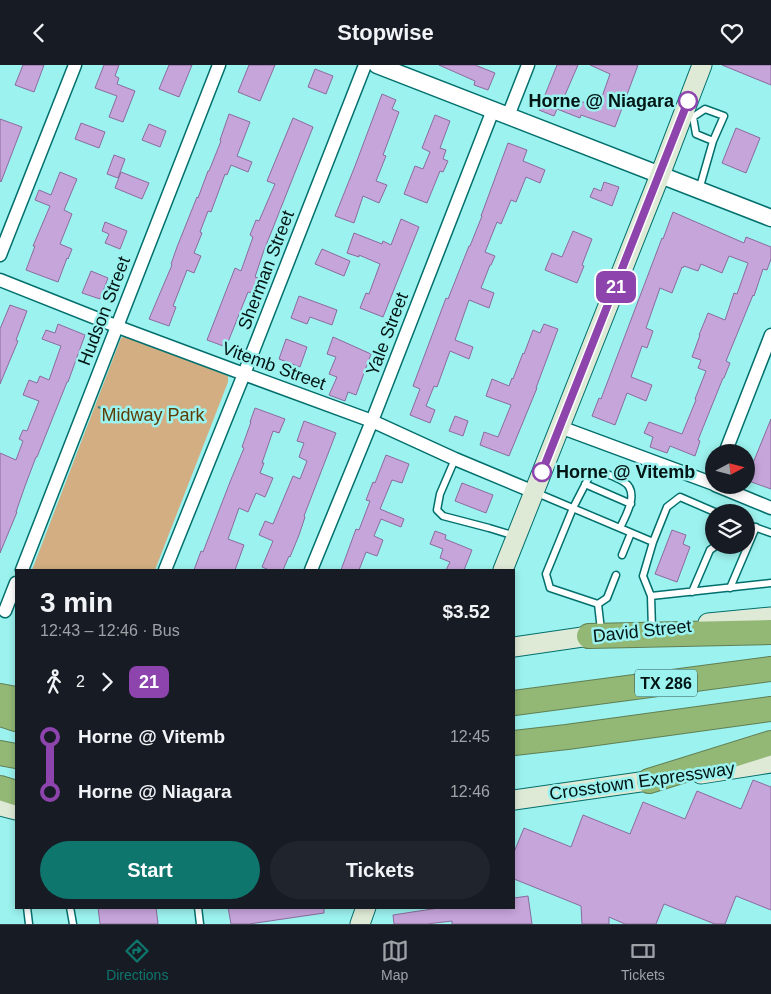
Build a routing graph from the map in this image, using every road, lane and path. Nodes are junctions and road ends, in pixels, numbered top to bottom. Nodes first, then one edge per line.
1 (75, 65) edge
2 (219, 65) edge
3 (365, 65) edge
4 (377, 65) edge
5 (528, 65) edge
6 (702, 65) edge
7 (500, 113) junction
8 (689, 115) junction
9 (713, 141) junction
10 (660, 175) junction
11 (699, 191) junction
12 (771, 218) edge
13 (0, 255) edge
14 (0, 279) edge
15 (118, 326) junction
16 (771, 335) edge
17 (244, 374) junction
18 (98, 407) dead end
19 (140, 412) dead end
20 (372, 421) junction
21 (560, 427) junction
22 (729, 444) edge
23 (455, 459) junction
24 (705, 480) edge
25 (584, 484) junction
26 (534, 492) junction
27 (739, 494) edge
28 (631, 504) junction
29 (705, 508) edge
30 (771, 508) edge
31 (573, 509) junction
32 (756, 527) joint
33 (620, 528) junction
34 (631, 533) junction
35 (771, 533) edge
36 (516, 537) junction
37 (653, 542) junction
38 (708, 554) edge
39 (622, 555) dead end
40 (22, 569) edge
41 (165, 569) edge
42 (311, 569) edge
43 (503, 569) edge
44 (616, 575) dead end
45 (771, 583) edge
46 (15, 586) edge
47 (730, 588) junction
48 (692, 592) junction
49 (651, 596) junction
50 (598, 604) junction
51 (7, 612) edge
52 (771, 617) edge
53 (652, 629) junction
54 (771, 632) edge
55 (595, 635) junction
56 (515, 647) edge
57 (771, 669) edge
58 (0, 697) edge
59 (15, 699) edge
60 (515, 703) edge
61 (771, 709) edge
62 (0, 714) edge
63 (15, 719) edge
64 (515, 743) edge
65 (771, 743) edge
66 (0, 753) edge
67 (15, 756) edge
68 (771, 763) edge
69 (649, 781) junction
70 (0, 788) edge
71 (15, 793) edge
72 (515, 800) edge
73 (0, 806) edge
74 (15, 810) edge
75 (27, 909) edge
76 (70, 909) edge
77 (198, 909) edge
78 (365, 909) edge
79 (29, 924) edge
80 (73, 924) edge
81 (200, 924) edge
82 (360, 924) edge

1 - 13 street
2 - 15 street, Hudson Street
3 - 17 street, Sherman Street
4 - 7 street
5 - 7 street, Yale Street
6 - 8 main road
7 - 10 street
7 - 20 street, Yale Street
8 - 9 lane
8 - 9 lane
8 - 10 main road
9 - 11 lane
10 - 11 street
10 - 21 main road
11 - 12 street
14 - 15 street, Vitemb Street
15 - 17 street, Vitemb Street
15 - 40 street, Hudson Street
16 - 22 street
17 - 20 street, Vitemb Street
17 - 41 street, Sherman Street
18 - 19 path
20 - 23 street, Vitemb Street
20 - 42 street, Yale Street
21 - 24 street
21 - 26 main road
23 - 26 street, Vitemb Street
23 - 36 lane
25 - 28 lane
25 - 28 lane
25 - 31 lane
26 - 31 lane
26 - 36 main road
27 - 30 street
28 - 33 lane
29 - 37 lane
31 - 33 lane
31 - 50 lane
32 - 35 lane
32 - 47 lane
33 - 34 lane
34 - 37 lane
34 - 39 lane
36 - 43 main road
37 - 49 lane
38 - 48 lane
44 - 50 lane
45 - 47 lane
46 - 51 street
47 - 48 lane
48 - 49 lane
49 - 53 lane
50 - 55 lane
52 - 53 main road, David Street
53 - 55 main road, David Street
54 - 55 highway
55 - 56 main road, David Street
57 - 60 highway, TX 286
58 - 59 highway
61 - 64 highway, TX 286
62 - 63 highway
65 - 69 highway
66 - 67 highway
68 - 69 main road, Crosstown Expressway
69 - 72 main road, Crosstown Expressway
70 - 71 highway
73 - 74 main road
75 - 79 lane
76 - 80 lane
77 - 81 lane
78 - 82 main road

